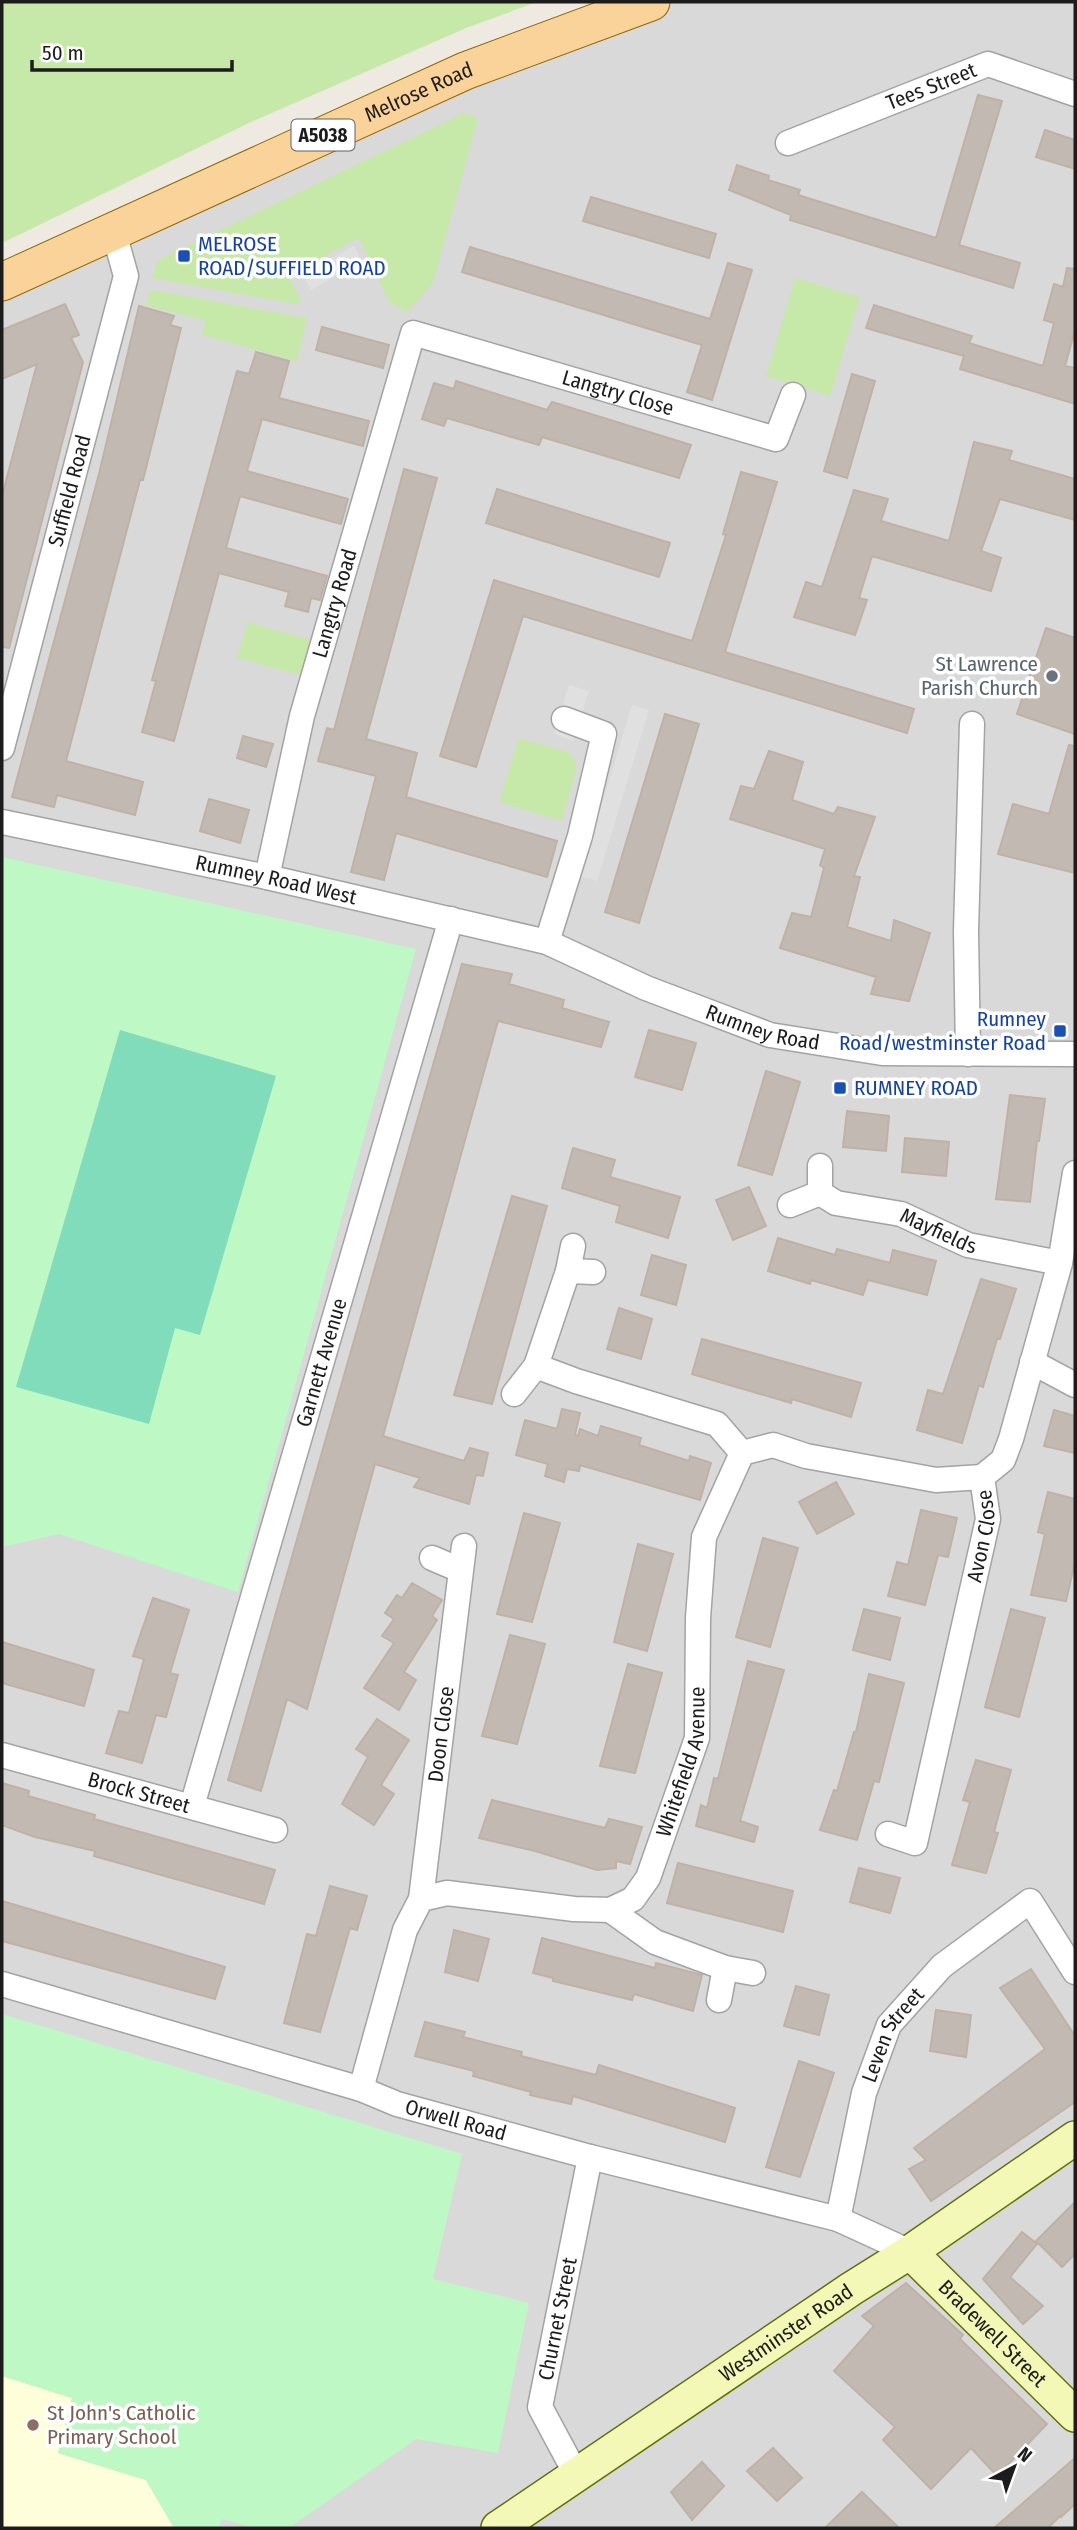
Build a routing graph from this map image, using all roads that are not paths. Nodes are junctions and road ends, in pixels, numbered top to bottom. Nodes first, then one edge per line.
1 (651, 2) edge
2 (1075, 94) edge
3 (788, 143) dead end
4 (114, 233) junction
5 (2, 282) edge
6 (413, 332) joint
7 (793, 395) dead end
8 (564, 719) dead end
9 (972, 724) dead end
10 (2, 748) edge
11 (2, 822) edge
12 (267, 877) junction
13 (450, 919) junction
14 (548, 942) junction
15 (968, 1054) junction
16 (1075, 1054) edge
17 (820, 1166) dead end
18 (1075, 1173) edge
19 (820, 1193) junction
20 (790, 1205) dead end
21 (573, 1245) dead end
22 (1060, 1263) junction
23 (1032, 1362) junction
24 (536, 1366) junction
25 (1075, 1385) edge
26 (514, 1394) dead end
27 (742, 1453) junction
28 (982, 1477) junction
29 (432, 1558) dead end
30 (2, 1755) edge
31 (192, 1806) junction
32 (275, 1830) dead end
33 (888, 1833) dead end
34 (421, 1899) junction
35 (610, 1910) junction
36 (725, 1968) junction
37 (1075, 1972) edge
38 (753, 1973) dead end
39 (2, 1984) edge
40 (719, 2000) dead end
41 (361, 2089) junction
42 (1075, 2138) edge
43 (590, 2157) junction
44 (838, 2219) junction
45 (910, 2252) junction
46 (1075, 2415) edge
47 (576, 2474) junction
48 (498, 2528) edge

1 - 4 main road, Melrose Road / A5038
2 - 3 street, Tees Street
4 - 5 main road, Melrose Road / A5038
4 - 10 street, Suffield Road
6 - 7 street, Langtry Close
6 - 12 street, Langtry Road
8 - 14 street
9 - 15 street
11 - 12 street, Rumney Road West
12 - 13 street, Rumney Road West
13 - 14 street, Rumney Road West
13 - 31 street, Garnett Avenue
14 - 15 street, Rumney Road
15 - 16 street, Rumney Road
17 - 19 street
18 - 22 street, Avon Close
19 - 20 street
19 - 22 street, Mayfields
21 - 24 street
22 - 23 street, Avon Close
23 - 25 street
23 - 28 street, Avon Close
24 - 26 street
24 - 27 street
27 - 28 street
27 - 35 street, Whitefield Avenue
28 - 33 street, Avon Close
29 - 34 street, Doon Close
30 - 31 street, Brock Street
31 - 32 street, Brock Street
34 - 35 street
34 - 41 street
35 - 36 street
36 - 38 street
36 - 40 street
37 - 44 street, Leven Street
39 - 41 street, Orwell Road
41 - 43 street, Orwell Road
42 - 45 street, Westminster Road
43 - 44 street, Orwell Road
43 - 47 street, Churnet Street
44 - 45 street, Orwell Road
45 - 46 street, Bradewell Street
45 - 47 street, Westminster Road
47 - 48 street, Westminster Road

